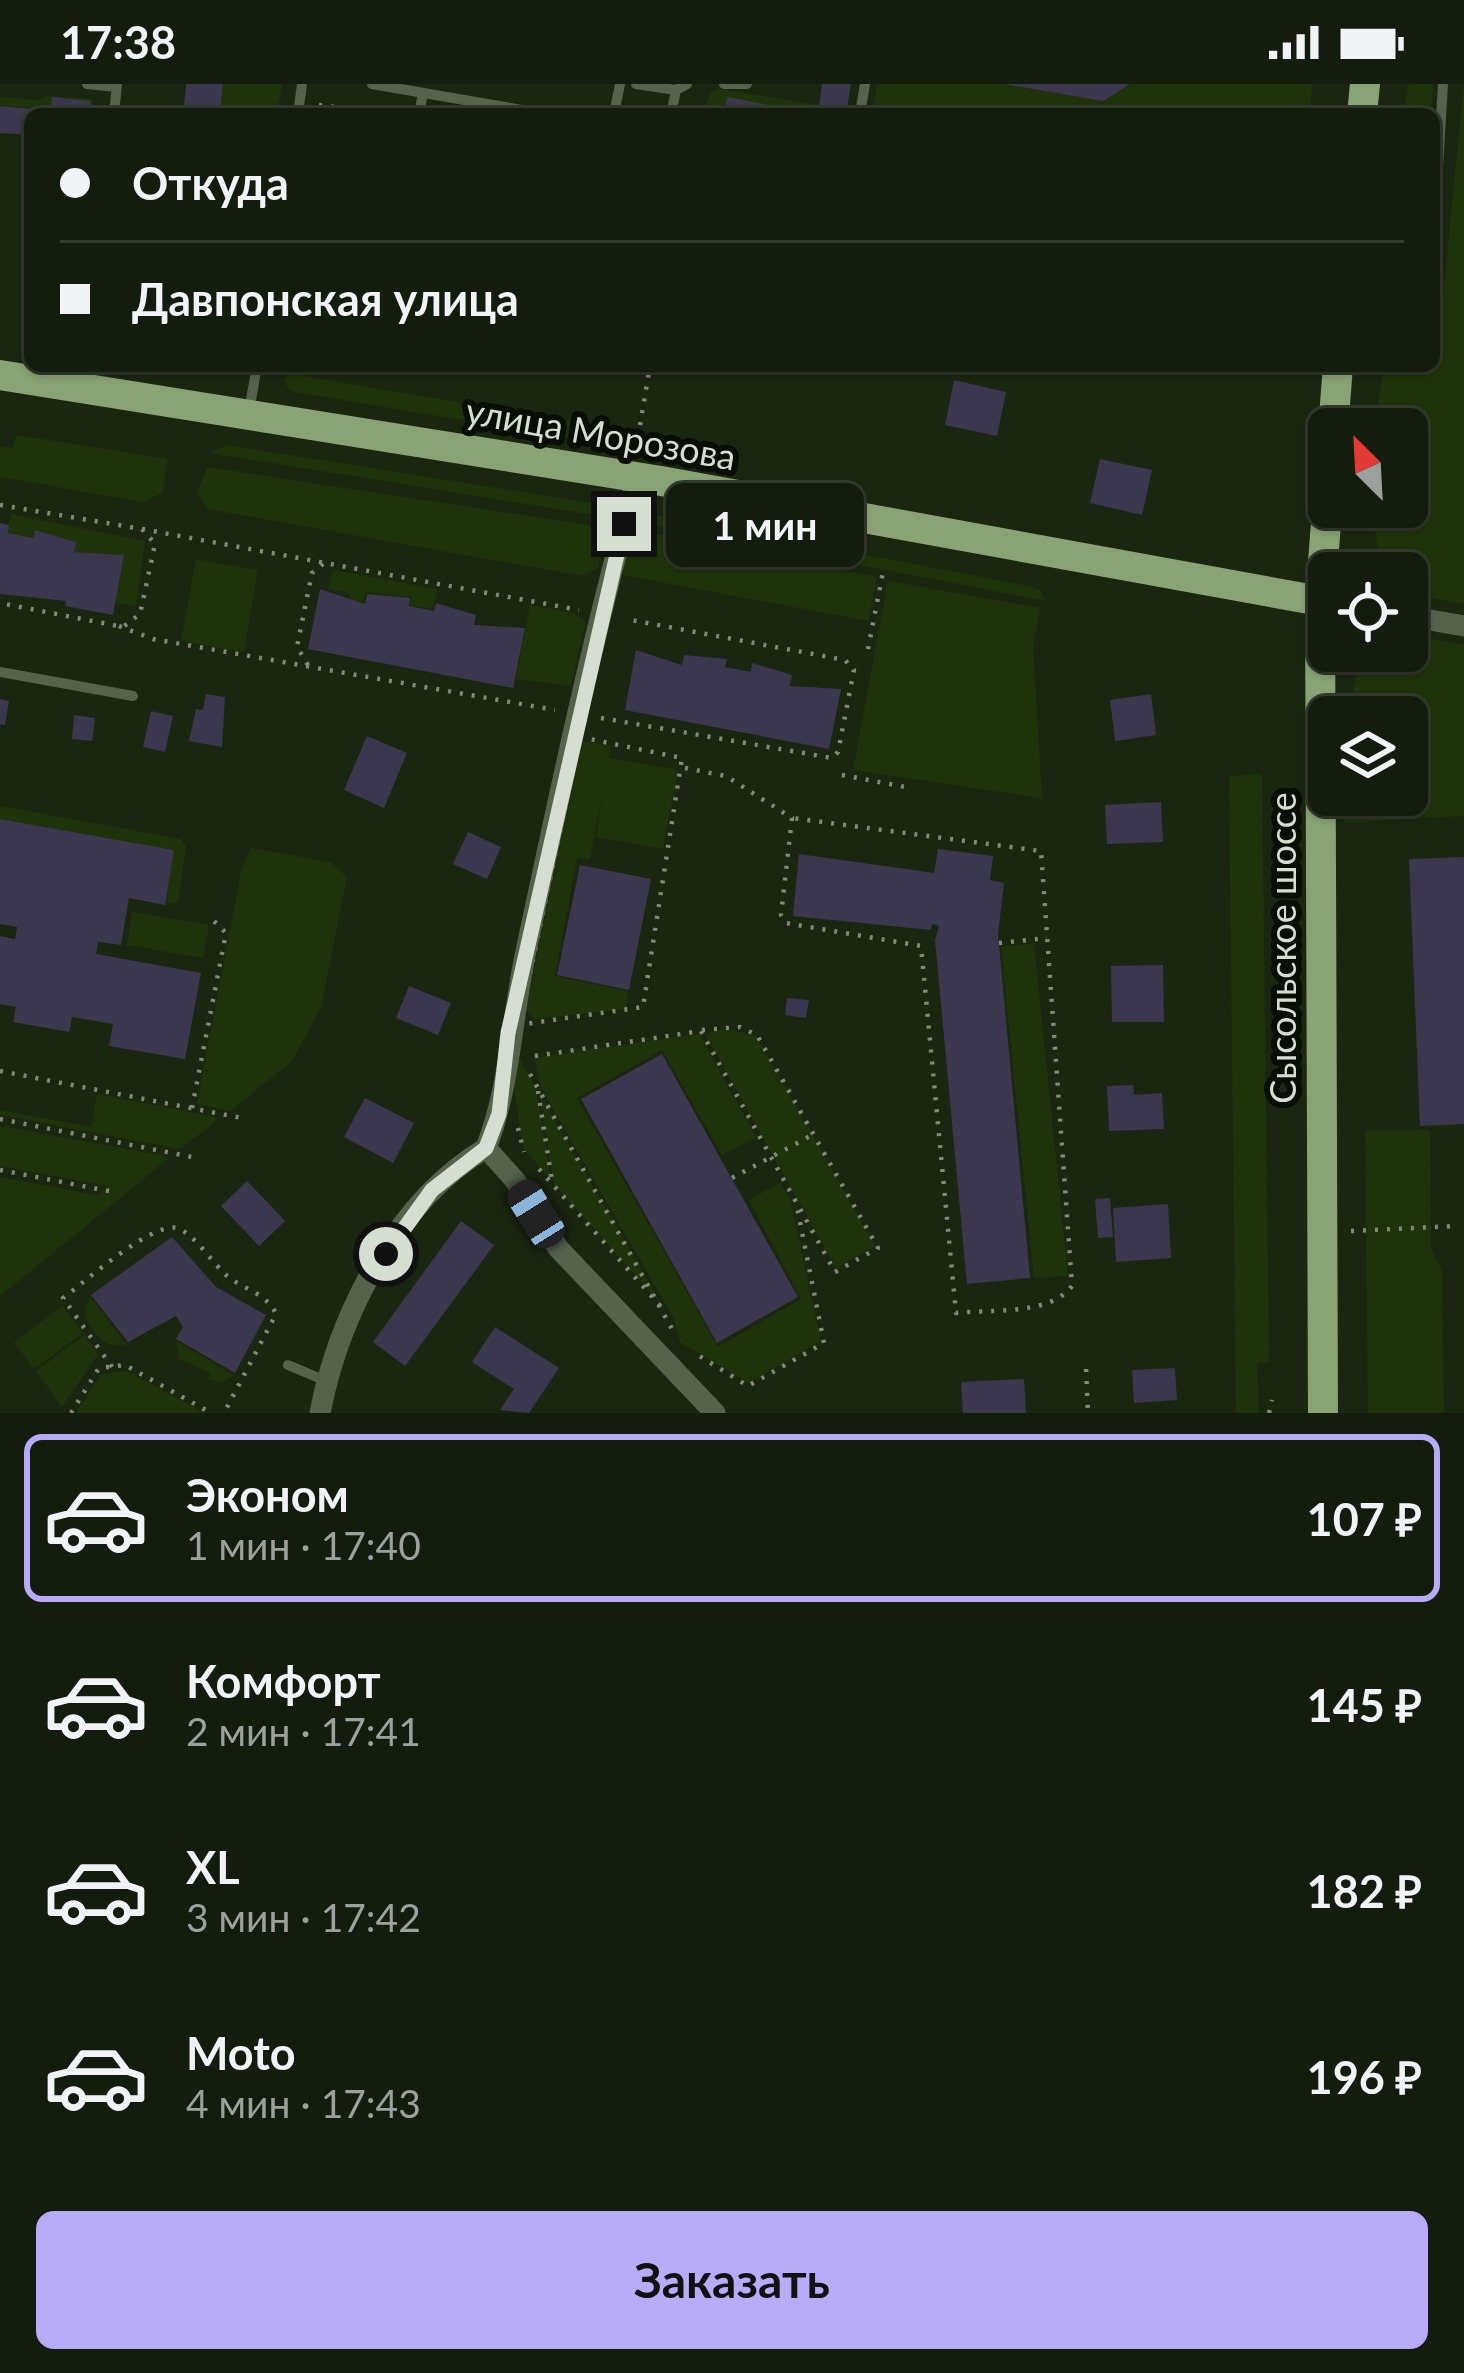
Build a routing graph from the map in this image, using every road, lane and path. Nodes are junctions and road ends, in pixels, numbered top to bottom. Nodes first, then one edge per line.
1 (87, 84) edge
2 (372, 84) edge
3 (482, 84) edge
4 (635, 84) edge
5 (724, 84) edge
6 (747, 84) edge
7 (1443, 84) edge
8 (117, 86) edge
9 (681, 87) edge
10 (422, 93) junction
11 (479, 103) junction
12 (317, 108) edge
13 (349, 108) edge
14 (420, 108) edge
15 (509, 108) edge
16 (1440, 134) edge
17 (256, 372) edge
18 (649, 372) edge
19 (1338, 372) edge
20 (0, 375) edge
21 (76, 380) edge
22 (1335, 408) edge
23 (249, 414) junction
24 (640, 425) dead end
25 (638, 477) junction
26 (0, 505) edge
27 (142, 529) junction
28 (324, 563) junction
29 (883, 572) dead end
30 (1308, 599) edge
31 (0, 602) edge
32 (600, 614) junction
33 (1428, 620) edge
34 (119, 626) junction
35 (1464, 626) edge
36 (868, 649) dead end
37 (308, 665) junction
38 (0, 672) edge
39 (1325, 672) edge
40 (133, 696) dead end
41 (577, 714) junction
42 (685, 768) junction
43 (842, 775) dead end
44 (910, 788) dead end
45 (792, 818) junction
46 (211, 918) dead end
47 (1047, 938) junction
48 (999, 944) dead end
49 (936, 950) dead end
50 (923, 952) junction
51 (701, 1030) junction
52 (532, 1056) junction
53 (0, 1071) edge
54 (537, 1087) junction
55 (192, 1108) junction
56 (242, 1118) dead end
57 (0, 1119) edge
58 (518, 1126) dead end
59 (814, 1134) junction
60 (486, 1148) junction
61 (771, 1157) junction
62 (197, 1158) dead end
63 (0, 1170) edge
64 (732, 1178) dead end
65 (553, 1184) junction
66 (114, 1192) dead end
67 (796, 1202) junction
68 (1456, 1226) dead end
69 (1351, 1228) dead end
70 (670, 1318) junction
71 (288, 1365) dead end
72 (112, 1366) junction
73 (1086, 1369) dead end
74 (326, 1381) junction
75 (1272, 1400) dead end
76 (70, 1413) edge
77 (211, 1413) edge
78 (224, 1413) edge
79 (320, 1413) edge
80 (715, 1413) edge
81 (1088, 1413) edge
82 (1269, 1413) edge
83 (1323, 1413) edge

1 - 8 lane
2 - 10 lane
3 - 11 lane
4 - 9 lane
5 - 6 lane
7 - 16 lane
10 - 11 lane
10 - 14 lane
11 - 15 lane
12 - 13 path
17 - 23 lane
18 - 24 path
19 - 22 main road
20 - 21 main road, улица Морозова
21 - 23 main road, улица Морозова
23 - 25 main road, улица Морозова
25 - 30 main road, улица Морозова
25 - 32 street
26 - 27 path
27 - 28 path
27 - 34 path
28 - 32 path
28 - 37 path
29 - 36 path
31 - 34 path
32 - 41 street
32 - 41 path
33 - 35 street
34 - 37 path
37 - 41 path
38 - 40 lane
39 - 83 main road, Сысольское шоссе
41 - 60 street
42 - 42 path
42 - 45 path
43 - 44 path
45 - 47 path
45 - 50 path
46 - 55 path
47 - 48 path
47 - 50 path
49 - 50 path
51 - 52 path
51 - 59 path
51 - 61 path
52 - 54 path
52 - 54 path
53 - 55 path
54 - 65 path
54 - 70 path
55 - 56 path
57 - 62 path
58 - 65 path
59 - 61 path
59 - 67 path
60 - 74 street
60 - 80 street
61 - 64 path
61 - 67 path
63 - 66 path
65 - 70 path
67 - 70 path
68 - 69 path
71 - 74 lane
72 - 76 path
72 - 77 path
72 - 78 path
73 - 81 path
74 - 79 street
75 - 82 path

